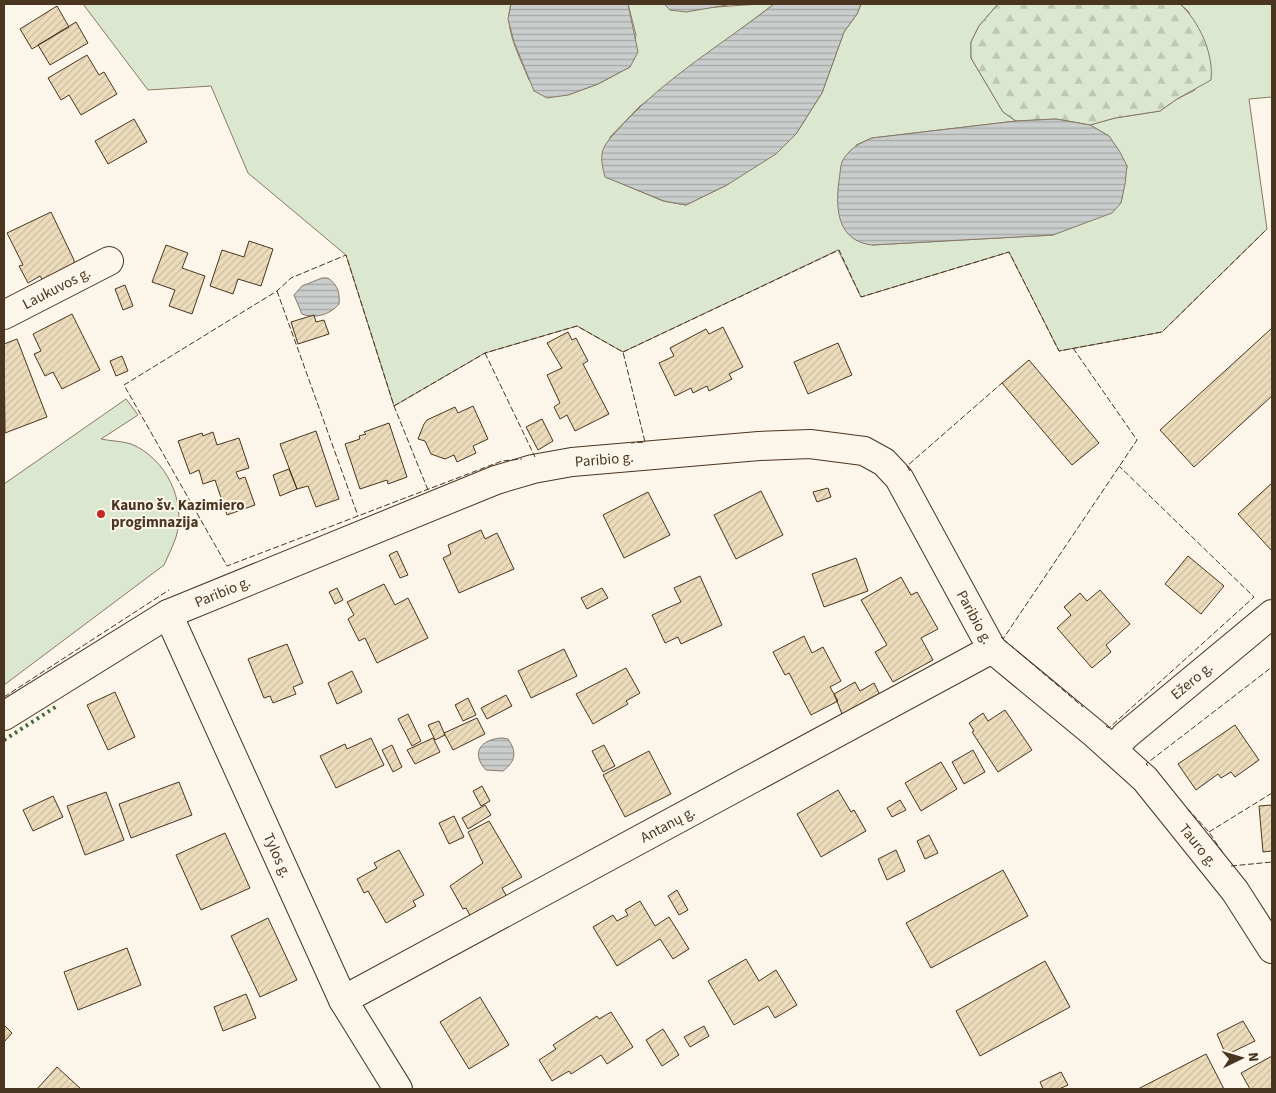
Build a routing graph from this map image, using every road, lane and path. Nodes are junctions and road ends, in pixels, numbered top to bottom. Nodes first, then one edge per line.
1 (108, 260) dead end
2 (4, 315) edge
3 (168, 614) junction
4 (1272, 614) edge
5 (992, 649) junction
6 (4, 716) edge
7 (1113, 750) junction
8 (1272, 949) edge
9 (343, 1000) junction
10 (398, 1089) edge

1 - 2 street, Laukuvos g.
3 - 5 street, Paribio g.
3 - 6 street, Paribio g.
3 - 9 street, Tylos g.
4 - 7 street, Ežero g.
5 - 7 street, Paribio g.
5 - 9 street, Antanų g.
7 - 8 street, Tauro g.
9 - 10 street, Tylos g.

